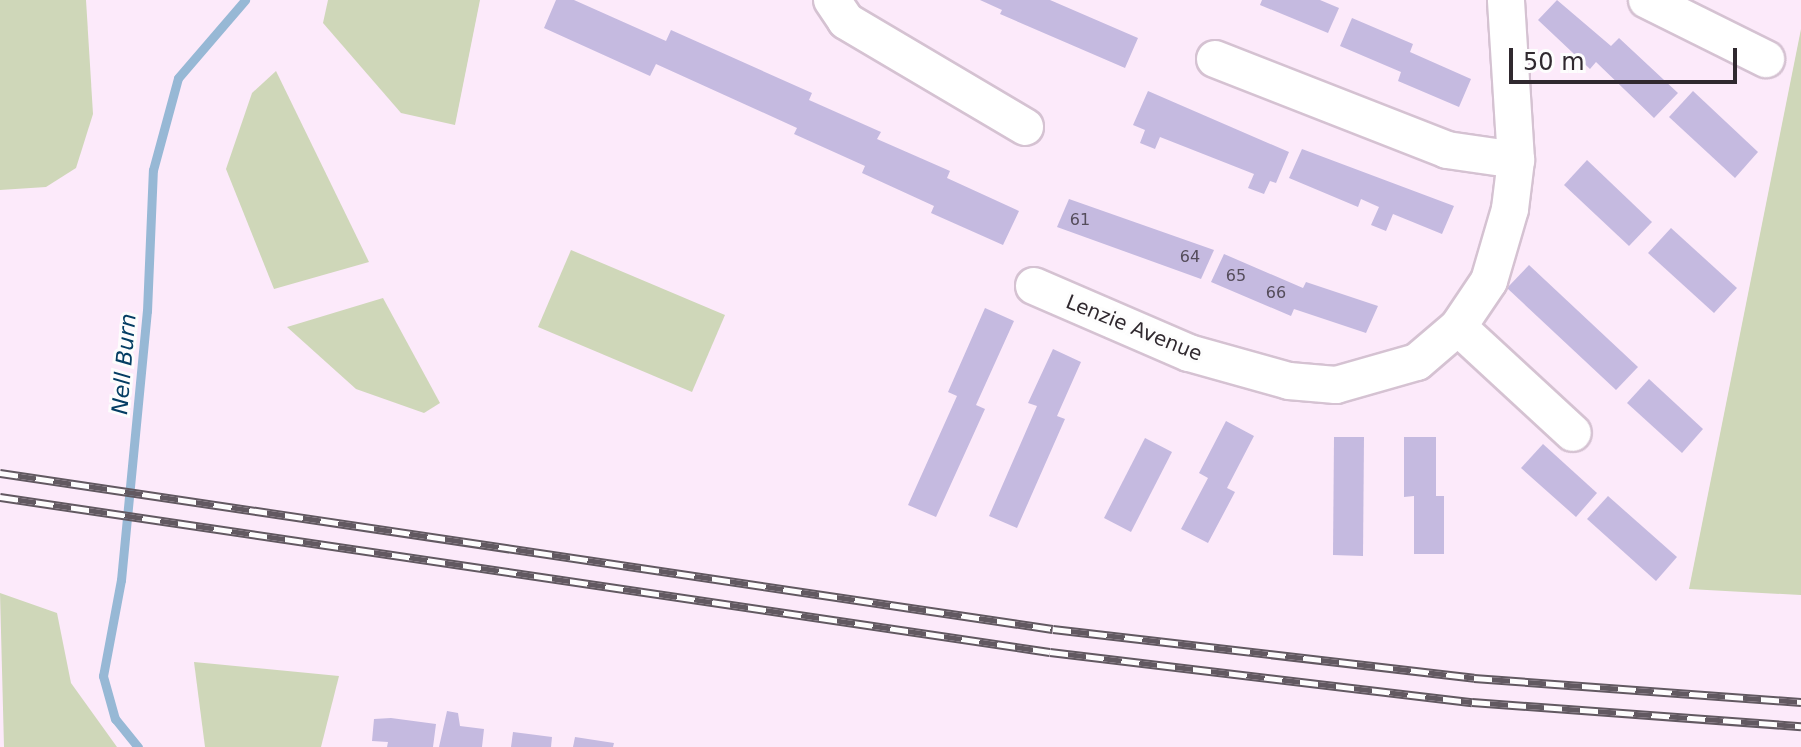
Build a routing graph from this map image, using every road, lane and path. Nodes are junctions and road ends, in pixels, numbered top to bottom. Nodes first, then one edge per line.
1 (832, 0) edge
2 (1506, 0) edge
3 (1647, 0) edge
4 (1215, 59) dead end
5 (1766, 59) dead end
6 (1025, 127) dead end
7 (1516, 160) junction
8 (1034, 286) dead end
9 (1458, 327) junction
10 (1573, 433) dead end

1 - 6 street
2 - 7 street, Lenzie Avenue
3 - 5 street
4 - 7 street
7 - 9 street, Lenzie Avenue
8 - 9 street, Lenzie Avenue
9 - 10 street

